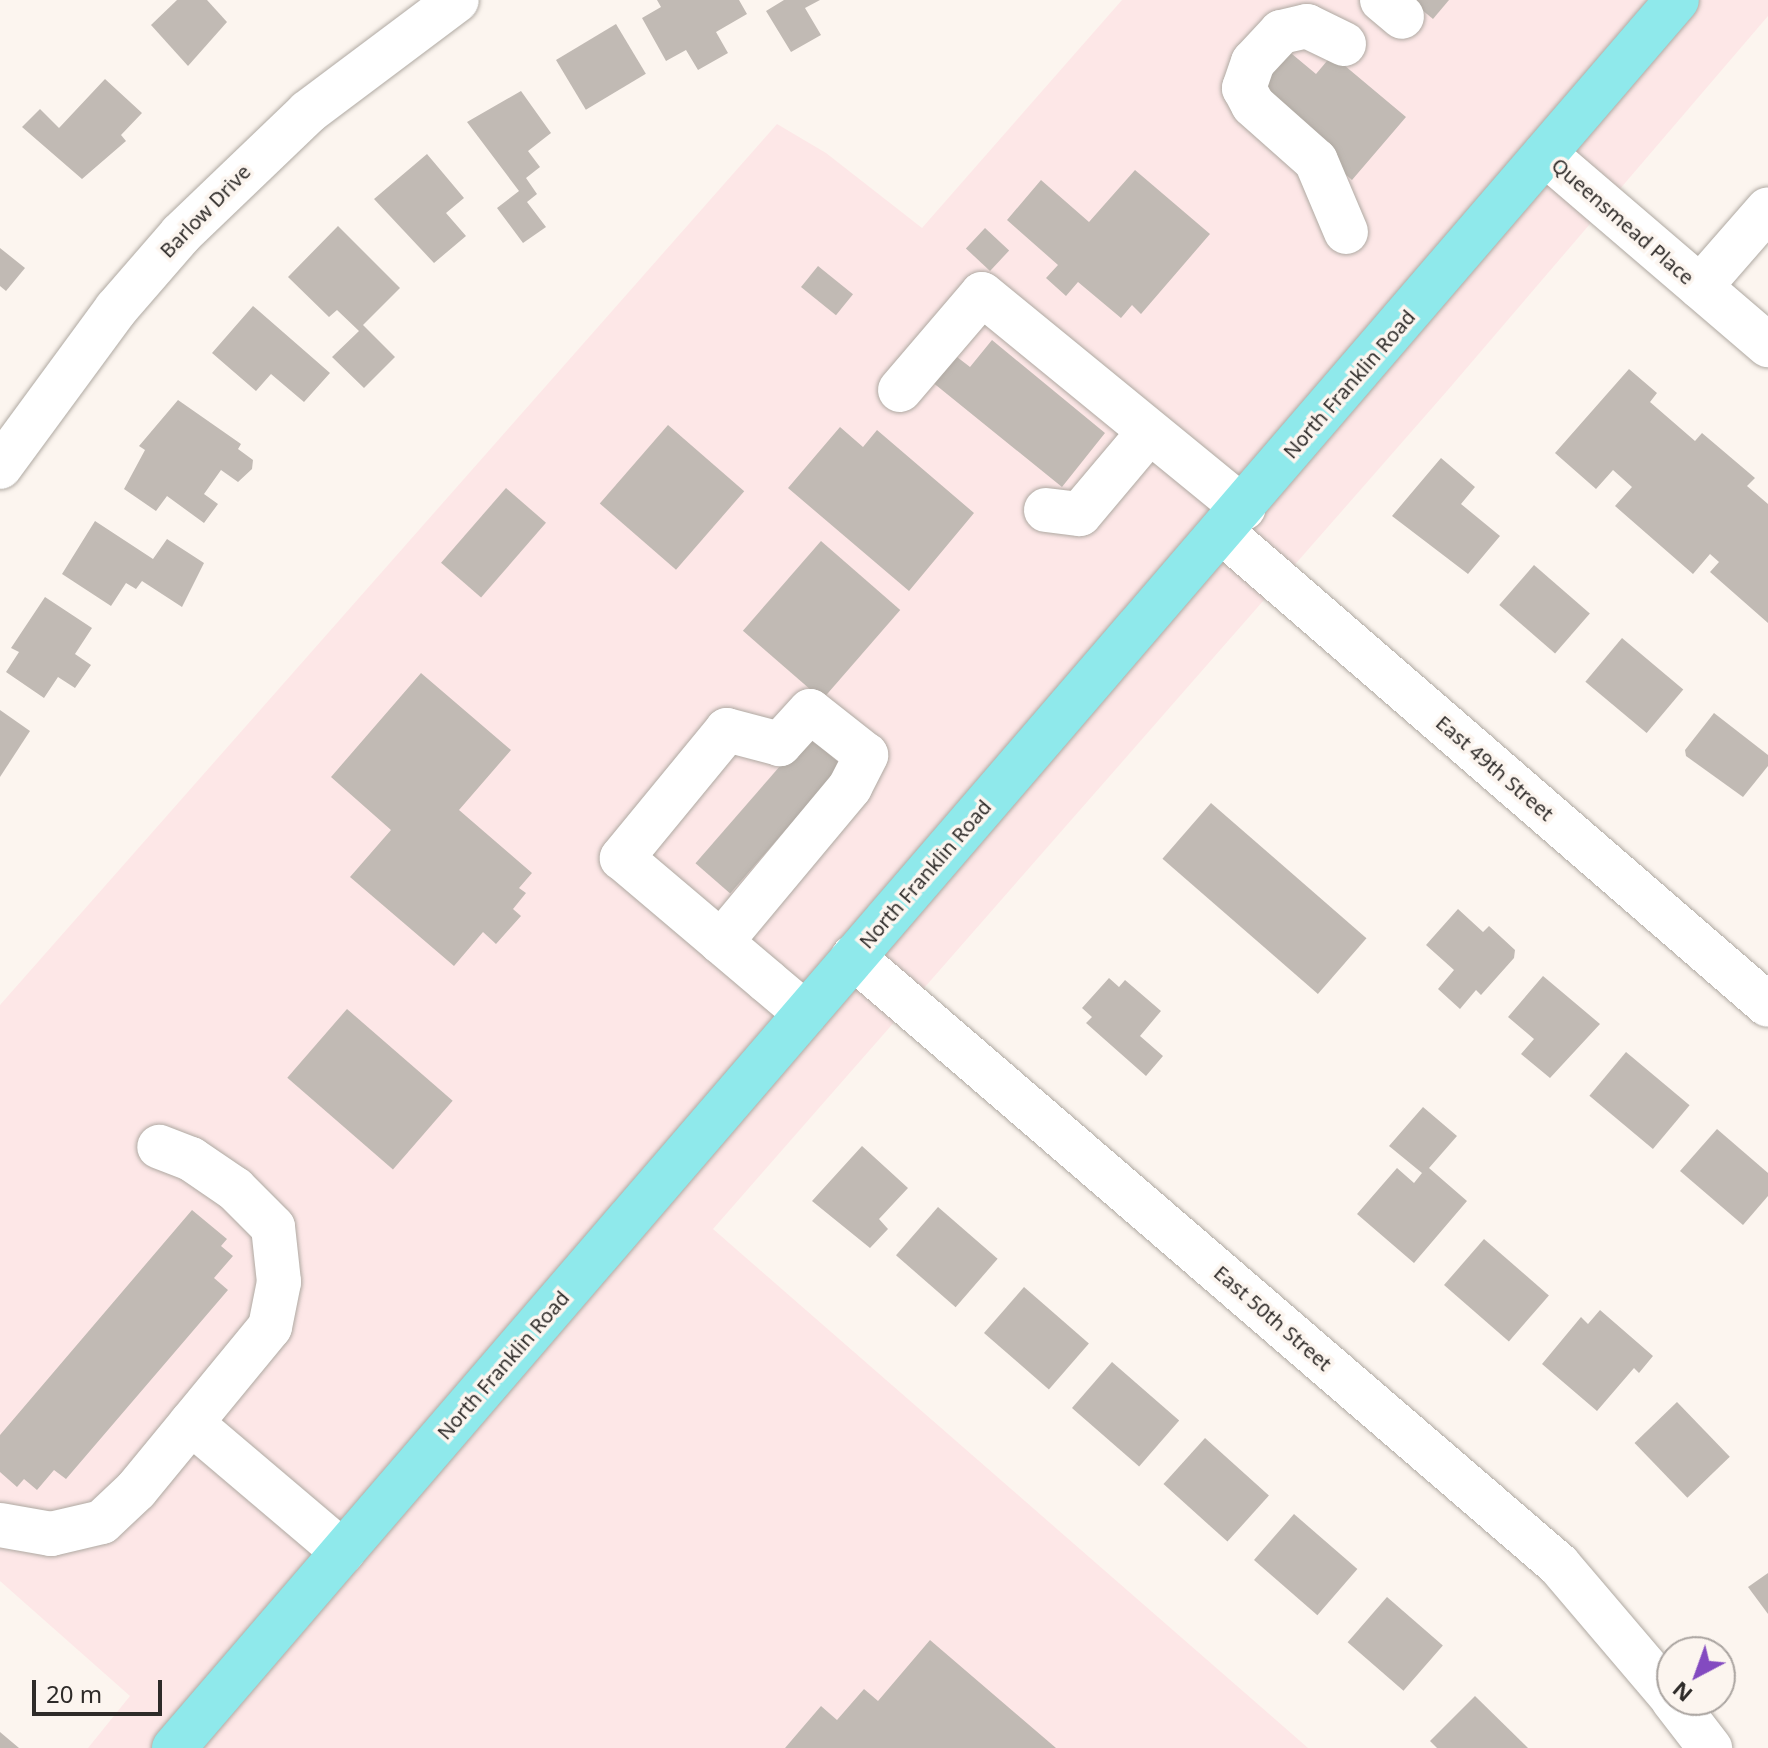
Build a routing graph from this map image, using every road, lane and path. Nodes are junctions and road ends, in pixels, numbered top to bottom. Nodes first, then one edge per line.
1 (457, 0) edge
2 (1677, 0) edge
3 (1344, 44) dead end
4 (1545, 154) junction
5 (1768, 209) edge
6 (1346, 232) dead end
7 (1700, 287) junction
8 (1768, 345) edge
9 (900, 390) dead end
10 (1149, 432) junction
11 (0, 467) edge
12 (1046, 510) dead end
13 (1232, 520) junction
14 (721, 942) junction
15 (853, 957) junction
16 (1768, 1005) edge
17 (805, 1013) junction
18 (159, 1147) dead end
19 (191, 1423) junction
20 (0, 1525) edge
21 (343, 1552) junction
22 (1656, 1679) edge
23 (1686, 1716) edge
24 (174, 1748) edge
25 (1710, 1748) edge

1 - 11 street, Barlow Drive
2 - 4 main road, North Franklin Road
3 - 6 street
4 - 7 street, Queensmead Place
4 - 13 main road, North Franklin Road
5 - 7 street, Queensmead Place
7 - 8 street, Queensmead Place
9 - 10 street, East 49th Street
10 - 12 street
10 - 13 street, East 49th Street
13 - 15 main road, North Franklin Road
13 - 16 street, East 49th Street
14 - 14 street
14 - 17 street
15 - 17 main road, North Franklin Road
15 - 22 street, East 50th Street
17 - 21 main road, North Franklin Road
18 - 19 street
19 - 20 street
19 - 21 street
21 - 24 main road, North Franklin Road
23 - 25 street, East 50th Street

